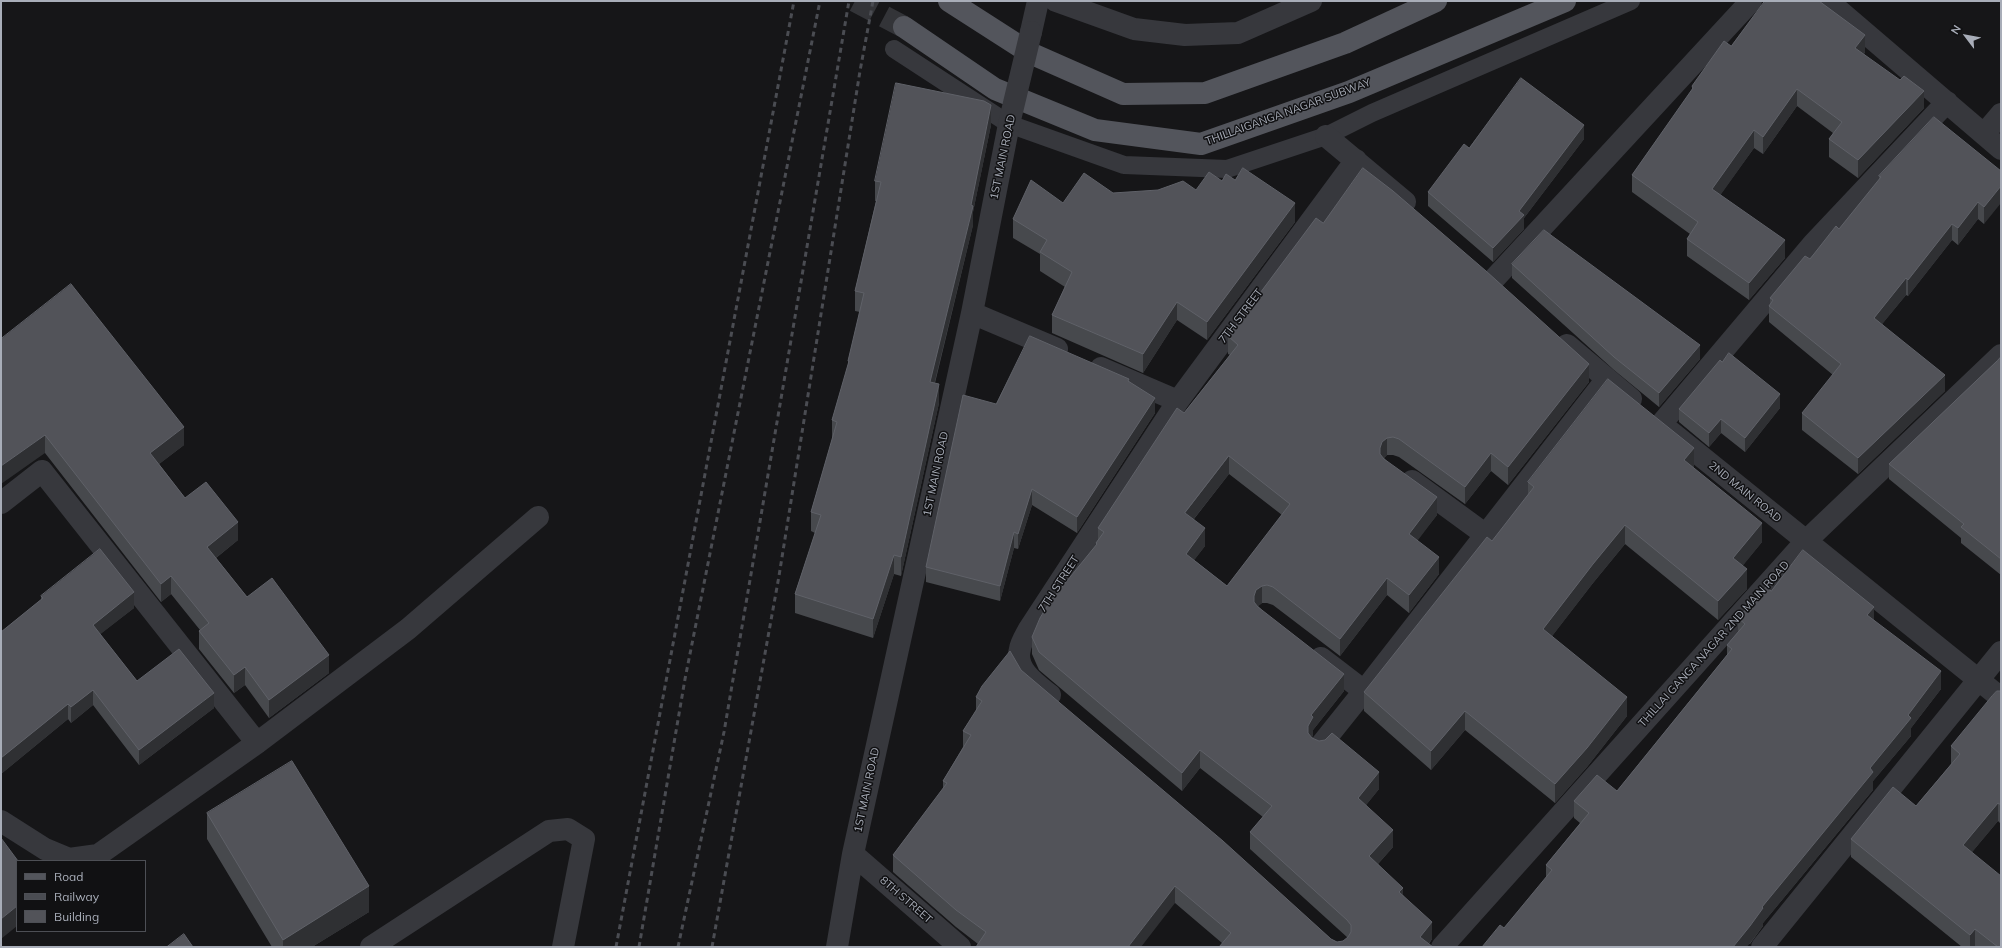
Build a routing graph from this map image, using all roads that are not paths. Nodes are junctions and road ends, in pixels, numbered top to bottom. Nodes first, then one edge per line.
1 (949, 1) edge
2 (1038, 1) edge
3 (1056, 1) edge
4 (1310, 1) edge
5 (1436, 1) edge
6 (1565, 1) edge
7 (1631, 1) edge
8 (1751, 1) edge
9 (1828, 1) edge
10 (904, 27) tunnel mouth
11 (894, 49) dead end
12 (1947, 102) junction
13 (2001, 114) edge
14 (1009, 124) junction
15 (1984, 134) junction
16 (1326, 136) junction
17 (2001, 149) edge
18 (1356, 160) junction
19 (1422, 217) edge
20 (1476, 263) edge
21 (1494, 279) junction
22 (1512, 295) edge
23 (972, 313) junction
24 (1553, 332) edge
25 (2001, 355) edge
26 (1606, 380) junction
27 (1178, 401) junction
28 (1661, 424) junction
29 (1398, 471) edge
30 (1, 503) edge
31 (538, 517) dead end
32 (1486, 535) junction
33 (1806, 541) junction
34 (1303, 644) edge
35 (2001, 652) edge
36 (1978, 680) junction
37 (1364, 691) junction
38 (2001, 698) edge
39 (1064, 708) edge
40 (257, 743) junction
41 (1320, 746) edge
42 (1, 821) edge
43 (852, 854) junction
44 (371, 947) edge
45 (563, 947) edge
46 (837, 947) edge
47 (960, 947) edge
48 (1442, 947) edge
49 (1762, 947) edge

1 - 5 main road
2 - 14 street, 1ST MAIN ROAD, bridge
3 - 4 street
6 - 10 main road, THILLAIGANGA NAGAR SUBWAY
7 - 16 lane
8 - 21 street
9 - 12 street
11 - 14 lane
12 - 15 street
12 - 28 street
13 - 15 street
14 - 16 lane
14 - 23 street, 1ST MAIN ROAD
15 - 17 street
16 - 18 street
18 - 19 street
18 - 27 street, 7TH STREET
20 - 21 street
21 - 22 street
23 - 27 street
23 - 43 street, 1ST MAIN ROAD
24 - 26 street, 2ND MAIN ROAD
25 - 33 street, THILLAI GANGA NAGAR 2ND MAIN ROAD
26 - 28 street, 2ND MAIN ROAD
26 - 32 street
27 - 39 street, 7TH STREET
28 - 33 street, 2ND MAIN ROAD
29 - 32 street
30 - 40 street
31 - 40 street
32 - 37 street
33 - 36 street, 2ND MAIN ROAD
33 - 48 street, THILLAI GANGA NAGAR 2ND MAIN ROAD
34 - 37 street
35 - 36 street
36 - 38 street, 2ND MAIN ROAD
36 - 49 street
37 - 41 street
40 - 42 street
43 - 46 street, 1ST MAIN ROAD
43 - 47 street, 8TH STREET
44 - 45 street

